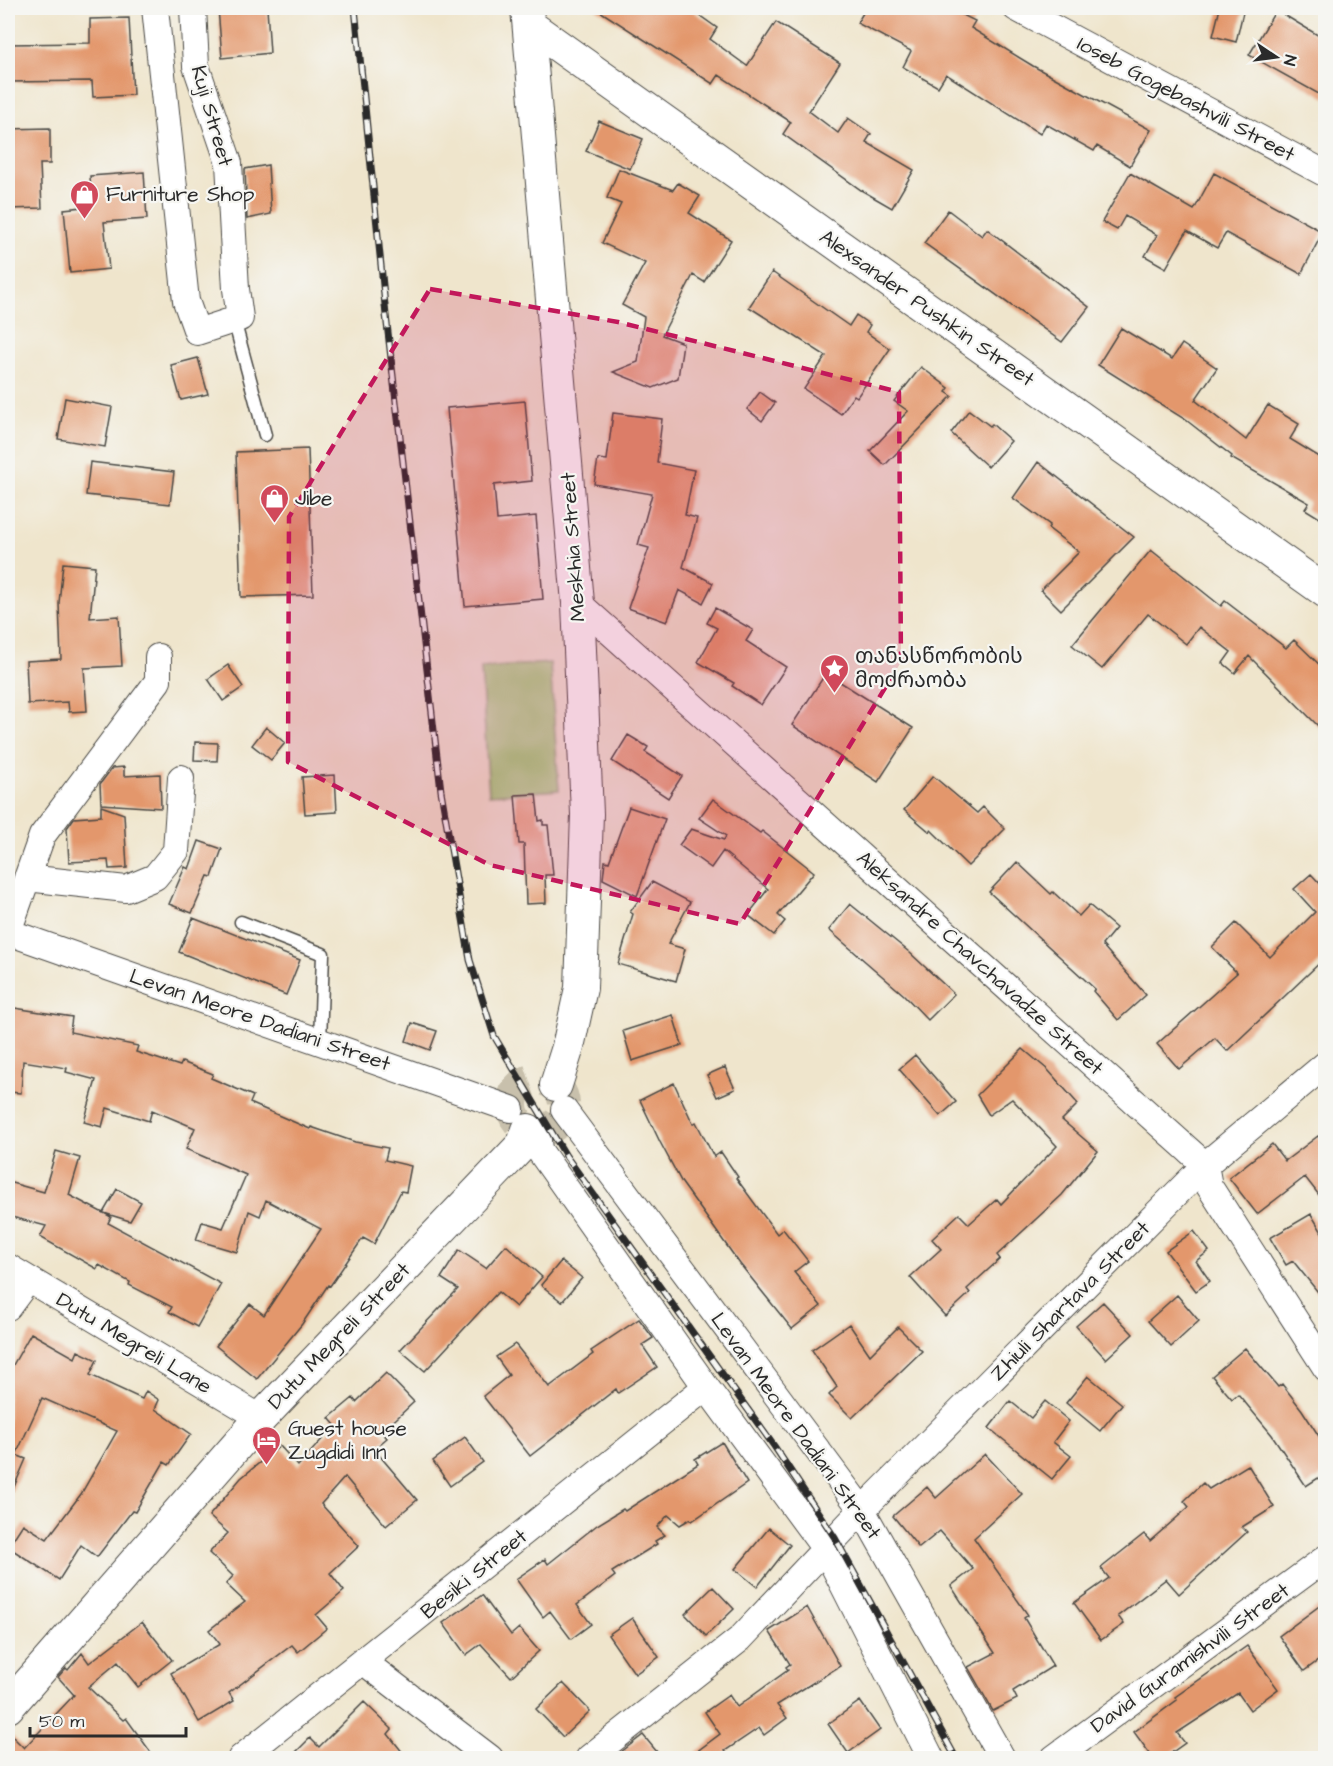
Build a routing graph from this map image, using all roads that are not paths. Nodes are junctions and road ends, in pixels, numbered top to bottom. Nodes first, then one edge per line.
1 (155, 8) edge
2 (193, 8) edge
3 (1016, 8) edge
4 (528, 16) edge
5 (1326, 174) edge
6 (234, 320) junction
7 (265, 435) dead end
8 (1326, 592) edge
9 (578, 603) junction
10 (158, 657) dead end
11 (181, 778) dead end
12 (27, 878) junction
13 (241, 922) dead end
14 (8, 932) edge
15 (320, 1042) junction
16 (1326, 1064) edge
17 (560, 1098) joint
18 (526, 1124) junction
19 (1205, 1165) junction
20 (18, 1274) edge
21 (8, 1307) edge
22 (1326, 1368) edge
23 (706, 1387) junction
24 (261, 1418) junction
25 (862, 1510) junction
26 (825, 1549) junction
27 (1326, 1558) edge
28 (364, 1662) junction
29 (8, 1707) edge
30 (241, 1758) edge
31 (490, 1758) edge
32 (589, 1758) edge
33 (931, 1758) edge
34 (1002, 1758) edge
35 (1054, 1758) edge

1 - 6 street, Kuji Street
2 - 6 street, Kuji Street
3 - 5 street, Ioseb Gogebashvili Street
4 - 8 street, Alexsander Pushkin Street
4 - 9 street, Meskhia Street
6 - 7 lane
9 - 17 street, Meskhia Street
9 - 19 street, Aleksandre Chavchavadze Street
10 - 12 street
11 - 12 street
12 - 14 street
13 - 15 lane
14 - 15 street, Levan Meore Dadiani Street
15 - 18 street, Levan Meore Dadiani Street
16 - 19 street, Zhiuli Shartava Street
17 - 25 street, Levan Meore Dadiani Street
18 - 23 street
18 - 24 street, Dutu Megreli Street
19 - 22 street
19 - 25 street, Zhiuli Shartava Street
20 - 21 street
20 - 24 street, Dutu Megreli Lane
23 - 26 street
23 - 28 street, Besiki Street
24 - 29 street, Dutu Megreli Street
25 - 26 street, Zhiuli Shartava Street
25 - 34 street, Levan Meore Dadiani Street
26 - 32 street, Zhiuli Shartava Street
26 - 33 street
27 - 35 street, David Guramishvili Street
28 - 30 street, Besiki Street
28 - 31 street

